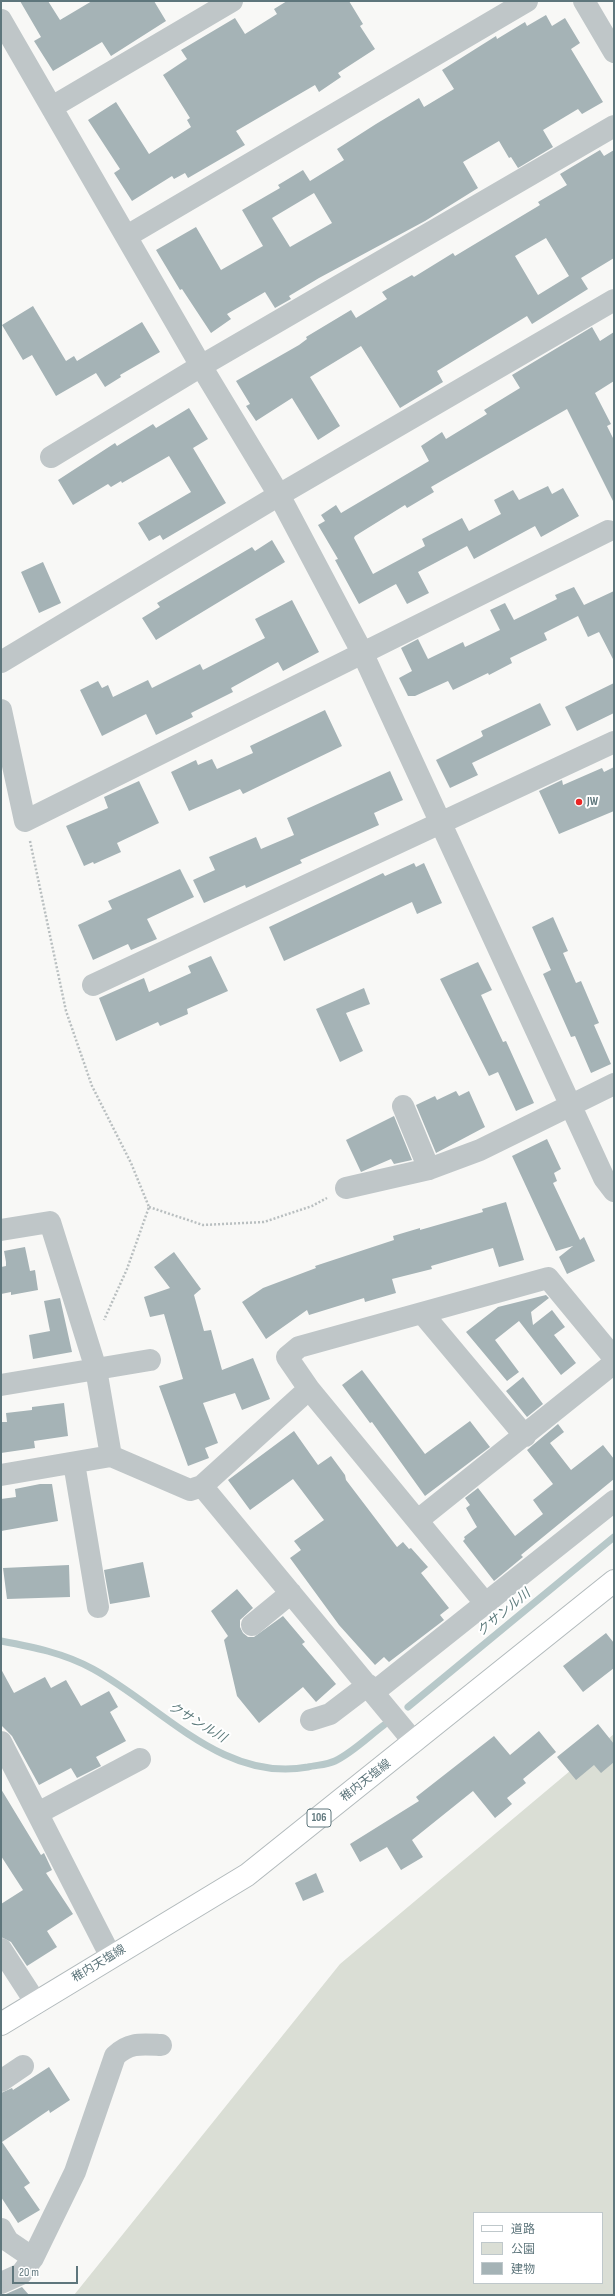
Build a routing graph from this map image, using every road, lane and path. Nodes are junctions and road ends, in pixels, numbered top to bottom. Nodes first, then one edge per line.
1 (232, 1) edge
2 (527, 1) edge
3 (584, 1) edge
4 (1, 20) edge
5 (614, 52) edge
6 (52, 107) junction
7 (614, 126) edge
8 (127, 236) junction
9 (614, 300) edge
10 (201, 366) junction
11 (51, 457) dead end
12 (279, 495) junction
13 (608, 531) dead end
14 (362, 652) junction
15 (1, 662) edge
16 (1, 710) edge
17 (614, 742) edge
18 (25, 821) junction
19 (440, 824) junction
20 (94, 985) dead end
21 (614, 1084) edge
22 (403, 1106) dead end
23 (571, 1106) junction
24 (429, 1170) junction
25 (346, 1188) joint
26 (614, 1191) edge
27 (149, 1207) junction
28 (1, 1230) edge
29 (422, 1313) junction
30 (614, 1358) edge
31 (93, 1360) junction
32 (150, 1360) dead end
33 (614, 1363) edge
34 (1, 1385) edge
35 (309, 1389) junction
36 (525, 1436) junction
37 (111, 1456) junction
38 (74, 1463) junction
39 (1, 1475) edge
40 (202, 1486) junction
41 (614, 1501) edge
42 (418, 1520) junction
43 (614, 1580) edge
44 (291, 1593) junction
45 (485, 1602) junction
46 (98, 1607) dead end
47 (252, 1625) dead end
48 (371, 1689) junction
49 (311, 1720) dead end
50 (1, 1742) edge
51 (414, 1742) junction
52 (140, 1759) dead end
53 (38, 1813) junction
54 (1, 1949) edge
55 (111, 1957) junction
56 (36, 2003) junction
57 (1, 2024) edge
58 (161, 2045) dead end
59 (24, 2066) dead end
60 (1, 2081) edge
61 (1, 2229) edge
62 (33, 2258) junction
63 (1, 2283) edge

1 - 6 street
2 - 8 street
3 - 5 street
4 - 6 street
6 - 8 street
7 - 10 street
8 - 10 street
9 - 12 street
10 - 11 street
10 - 12 street
12 - 14 street
12 - 15 street
13 - 14 street
14 - 18 street
14 - 19 street
16 - 18 street
17 - 19 street
18 - 27 path
19 - 20 street
19 - 23 street
21 - 23 street
22 - 24 street
23 - 24 street
23 - 26 street
24 - 25 street
25 - 27 path
27 - 31 path
28 - 31 street
29 - 30 street
29 - 35 street
29 - 36 street
31 - 32 street
31 - 34 street
31 - 37 street
33 - 36 street
35 - 40 street
35 - 42 street
36 - 42 street
37 - 38 street
37 - 40 street
38 - 39 street
38 - 46 street
40 - 44 street
41 - 45 street
42 - 45 street
43 - 51 main road, 稚内天塩線 / 106
44 - 47 street
44 - 48 street
45 - 48 street
48 - 49 street
48 - 51 street
50 - 53 street
51 - 55 main road, 稚内天塩線 / 106
52 - 53 street
53 - 55 street
54 - 56 street
55 - 56 main road, 稚内天塩線 / 106
56 - 57 main road, 稚内天塩線 / 106
58 - 62 street
59 - 60 street
61 - 62 street
62 - 63 street

